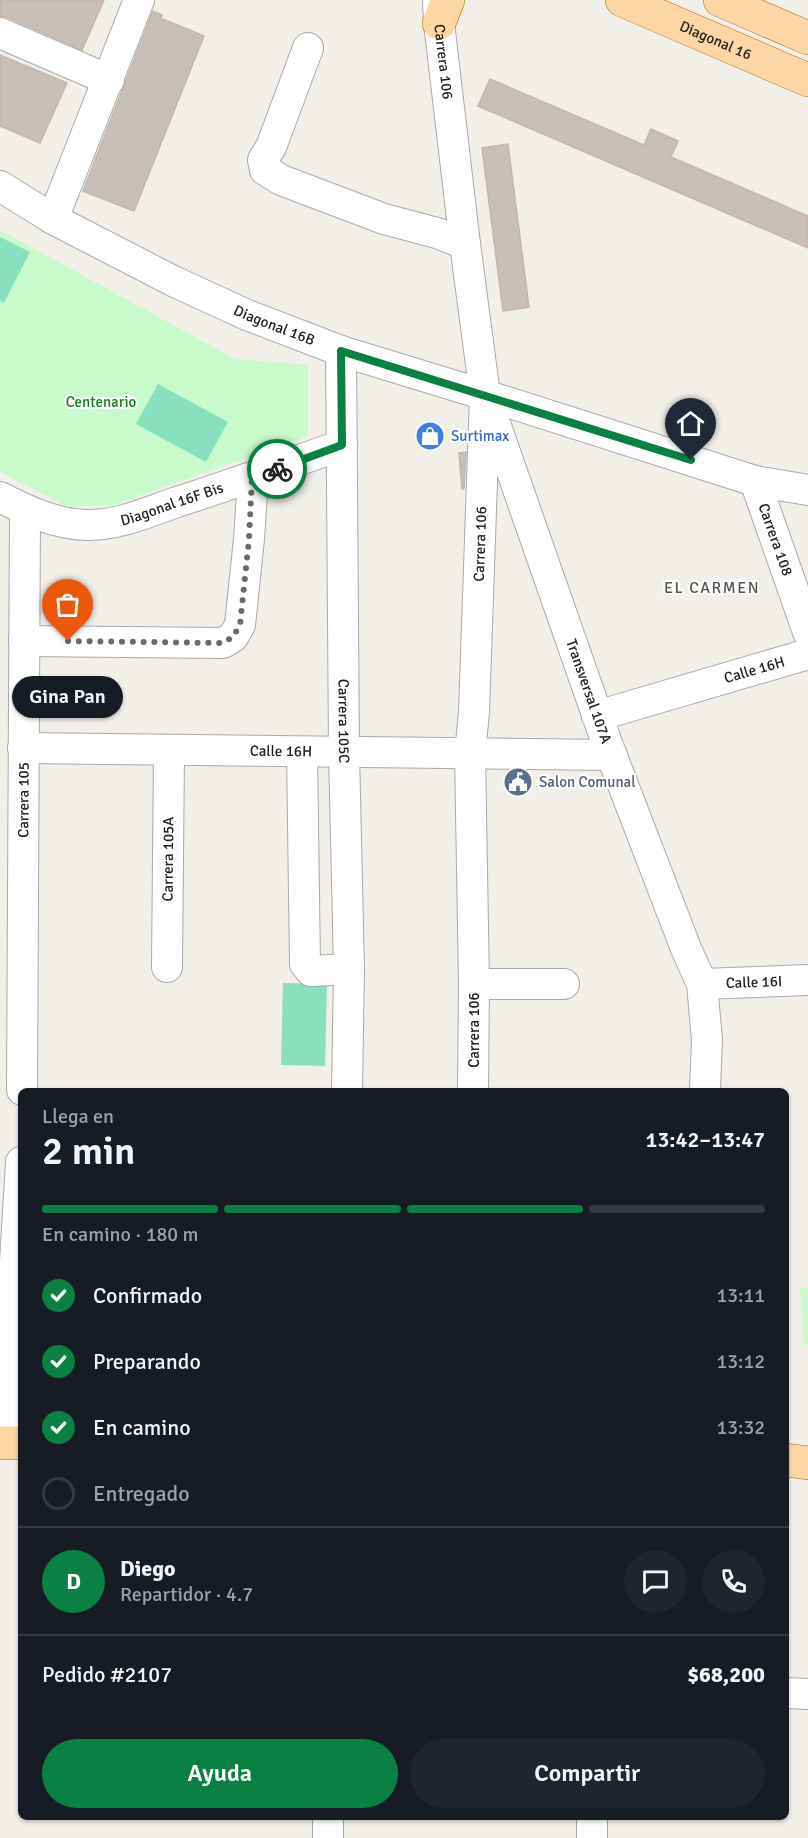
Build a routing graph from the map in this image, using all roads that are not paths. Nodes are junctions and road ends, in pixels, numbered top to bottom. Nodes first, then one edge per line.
1 (139, 0) edge
2 (622, 0) edge
3 (720, 0) edge
4 (442, 8) edge
5 (0, 33) edge
6 (808, 38) edge
7 (308, 48) dead end
8 (109, 80) junction
9 (808, 80) edge
10 (0, 186) edge
11 (53, 219) junction
12 (465, 244) junction
13 (341, 351) junction
14 (485, 395) junction
15 (342, 445) junction
16 (252, 478) junction
17 (755, 481) junction
18 (808, 490) edge
19 (12, 504) edge
20 (16, 623) edge
21 (808, 632) edge
22 (808, 654) edge
23 (597, 716) junction
24 (169, 751) junction
25 (302, 752) junction
26 (344, 752) junction
27 (470, 754) junction
28 (612, 755) junction
29 (16, 760) edge
30 (167, 967) dead end
31 (349, 969) junction
32 (808, 980) edge
33 (474, 984) junction
34 (564, 984) dead end
35 (702, 984) junction
36 (11, 1015) edge
37 (22, 1088) edge
38 (347, 1088) edge
39 (473, 1088) edge
40 (705, 1088) edge
41 (0, 1155) edge
42 (18, 1160) edge
43 (18, 1194) edge
44 (12, 1259) edge
45 (8, 1443) edge
46 (789, 1460) edge
47 (808, 1463) edge
48 (789, 1693) edge
49 (808, 1694) edge
50 (327, 1820) edge
51 (592, 1820) edge
52 (328, 1838) edge
53 (592, 1838) edge

1 - 8 street
2 - 9 main road, Diagonal 16
3 - 6 main road
4 - 12 street, Carrera 106
5 - 8 street
7 - 12 street
8 - 11 street
10 - 11 street, Diagonal 16B
11 - 13 street, Diagonal 16B
12 - 14 street, Carrera 106
13 - 14 street, Diagonal 16B
13 - 15 street, Carrera 105C
14 - 17 street, Diagonal 16B
14 - 23 street, Transversal 107A
14 - 27 street, Carrera 106
15 - 16 street, Diagonal 16F Bis
15 - 26 street, Carrera 105C
16 - 19 street, Diagonal 16F Bis
16 - 20 street
17 - 18 street, Diagonal 16B
17 - 21 street, Carrera 108
19 - 20 street, Carrera 105
20 - 29 street, Carrera 105
22 - 23 street, Calle 16H
23 - 28 street, Transversal 107A
24 - 25 street, Calle 16H
24 - 29 street, Calle 16H
24 - 30 street, Carrera 105A
25 - 26 street, Calle 16H
25 - 31 street
26 - 27 street, Calle 16H
26 - 31 street, Carrera 105C
27 - 28 street, Calle 16H
27 - 33 street, Carrera 106
28 - 35 street, Transversal 107A
29 - 36 street, Carrera 105
31 - 38 street, Carrera 105C
32 - 35 street, Calle 16I
33 - 34 street
33 - 39 street, Carrera 106
35 - 40 street
36 - 37 street, Carrera 105
41 - 42 street
43 - 44 street
44 - 45 street
46 - 47 main road
48 - 49 street
50 - 52 street
51 - 53 street

